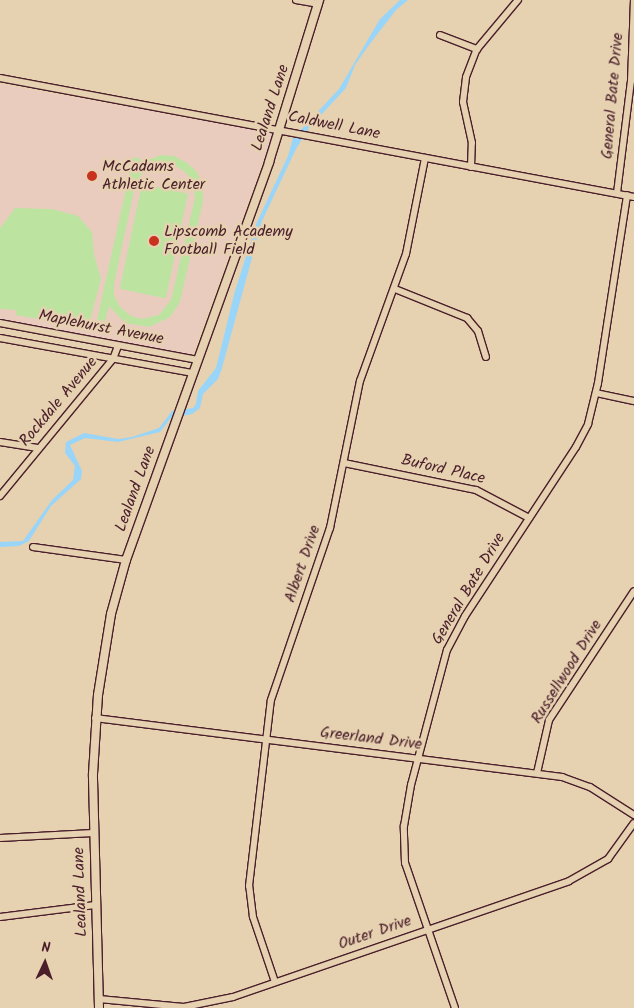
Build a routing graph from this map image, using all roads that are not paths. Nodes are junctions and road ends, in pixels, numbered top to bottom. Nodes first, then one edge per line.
1 (296, 0) edge
2 (518, 0) edge
3 (634, 0) edge
4 (319, 2) edge
5 (440, 35) dead end
6 (477, 49) junction
7 (0, 78) edge
8 (632, 81) edge
9 (279, 130) junction
10 (426, 158) junction
11 (471, 167) junction
12 (617, 194) junction
13 (631, 196) edge
14 (395, 289) junction
15 (0, 324) edge
16 (0, 338) edge
17 (118, 346) junction
18 (486, 357) dead end
19 (114, 359) junction
20 (197, 360) junction
21 (192, 373) junction
22 (596, 393) junction
23 (634, 401) edge
24 (0, 442) edge
25 (38, 448) junction
26 (344, 464) junction
27 (0, 496) edge
28 (529, 518) junction
29 (34, 547) dead end
30 (126, 560) junction
31 (634, 591) edge
32 (95, 718) junction
33 (266, 740) junction
34 (418, 758) junction
35 (537, 773) junction
36 (634, 815) edge
37 (634, 823) edge
38 (93, 833) junction
39 (0, 838) edge
40 (95, 905) junction
41 (0, 917) edge
42 (427, 930) junction
43 (274, 982) junction
44 (99, 999) junction
45 (99, 1008) edge
46 (455, 1008) edge

1 - 4 street
2 - 6 street
3 - 8 street, General Bate Drive
4 - 9 street, Lealand Lane
5 - 6 street
6 - 11 street
7 - 9 street, Caldwell Lane
8 - 12 street, General Bate Drive
9 - 10 street, Caldwell Lane
9 - 20 street, Lealand Lane
10 - 11 street, Caldwell Lane
10 - 14 street, Albert Drive
11 - 12 street, Caldwell Lane
12 - 13 street, Caldwell Lane
13 - 22 street, General Bate Drive
14 - 18 street
14 - 26 street, Albert Drive
15 - 17 street, Maplehurst Avenue
16 - 19 street, Maplehurst Avenue
17 - 19 street, Rockdale Avenue
17 - 20 street, Maplehurst Avenue
19 - 21 street, Maplehurst Avenue
19 - 25 street, Rockdale Avenue
20 - 21 street, Lealand Lane
21 - 30 street, Lealand Lane
22 - 23 street
22 - 28 street, General Bate Drive
24 - 25 street
25 - 27 street, Rockdale Avenue
26 - 28 street, Buford Place
26 - 33 street, Albert Drive
28 - 34 street, General Bate Drive
29 - 30 street
30 - 32 street, Lealand Lane
31 - 35 street, Russellwood Drive
32 - 33 street, Greerland Drive
32 - 38 street, Lealand Lane
33 - 34 street, Greerland Drive
33 - 43 street, Albert Drive
34 - 35 street, Greerland Drive
34 - 42 street, General Bate Drive
35 - 36 street, Greerland Drive
37 - 42 street, Outer Drive
38 - 39 street
38 - 40 street, Lealand Lane
40 - 41 street
40 - 44 street, Lealand Lane
42 - 43 street, Outer Drive
42 - 46 street, General Bate Drive
43 - 44 street, Outer Drive
44 - 45 street, Lealand Lane

